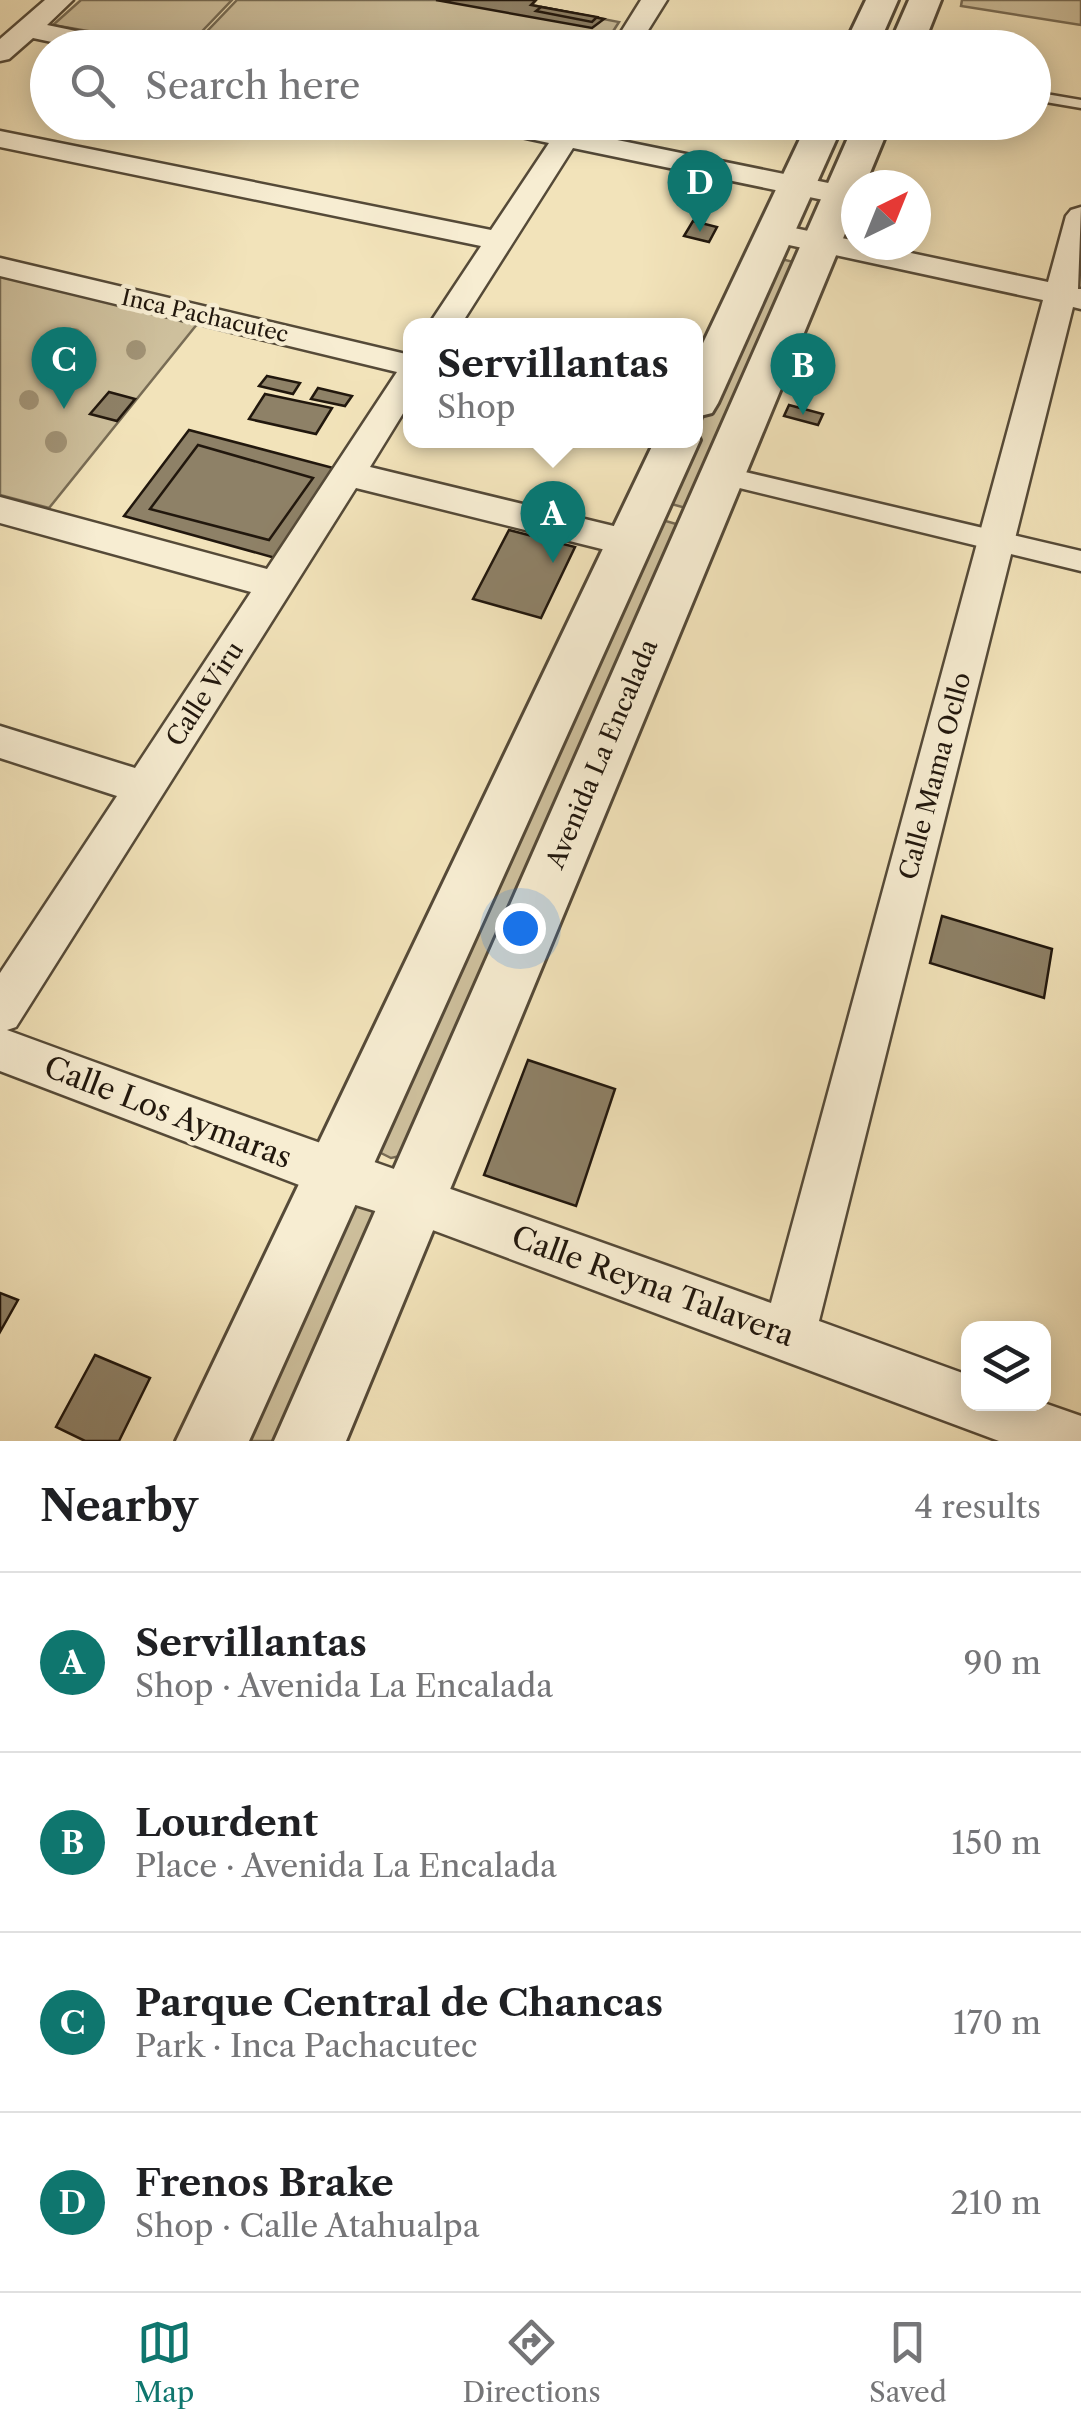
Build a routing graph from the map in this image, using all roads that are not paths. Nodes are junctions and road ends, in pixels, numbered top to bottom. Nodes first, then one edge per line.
1 (60, 0) edge
2 (654, 0) edge
3 (882, 0) edge
4 (925, 0) edge
5 (28, 29) junction
6 (33, 30) edge
7 (635, 30) edge
8 (868, 30) edge
9 (912, 30) edge
10 (0, 53) edge
11 (1051, 99) edge
12 (1081, 104) edge
13 (0, 139) edge
14 (564, 140) edge
15 (612, 140) edge
16 (824, 140) edge
17 (859, 140) edge
18 (820, 190) junction
19 (1081, 216) edge
20 (798, 238) junction
21 (499, 241) junction
22 (0, 267) edge
23 (1071, 296) edge
24 (449, 318) edge
25 (403, 362) edge
26 (403, 388) edge
27 (703, 391) edge
28 (674, 448) edge
29 (348, 474) junction
30 (724, 476) junction
31 (0, 510) edge
32 (996, 540) junction
33 (630, 543) junction
34 (1081, 561) edge
35 (276, 585) junction
36 (0, 742) edge
37 (145, 788) junction
38 (0, 1012) edge
39 (0, 1048) edge
40 (336, 1175) junction
41 (411, 1197) junction
42 (789, 1336) junction
43 (961, 1400) edge
44 (992, 1411) edge
45 (212, 1441) edge
46 (310, 1441) edge
47 (1074, 1441) edge

1 - 5 street
2 - 7 street
3 - 8 street
4 - 9 street
5 - 6 street
5 - 10 street
11 - 12 lane
13 - 21 street
14 - 21 street
15 - 18 street
16 - 18 street, Avenida La Encalada
17 - 18 street, Avenida La Encalada
18 - 20 street, Avenida La Encalada
19 - 23 street, Calle Mama Ocllo
20 - 23 street
20 - 27 street, Avenida La Encalada
20 - 30 street, Avenida La Encalada
21 - 24 street
22 - 25 street, Inca Pachacutec
23 - 32 street, Calle Mama Ocllo
26 - 29 street, Calle Viru
28 - 33 street
29 - 33 street
29 - 35 street, Calle Viru
30 - 32 street
30 - 41 street, Avenida La Encalada
31 - 35 street
32 - 34 street
32 - 42 street, Calle Mama Ocllo
33 - 40 street
35 - 37 street, Calle Viru
36 - 37 street
37 - 38 street, Calle Viru
39 - 40 street, Calle Los Aymaras
40 - 41 street, Calle Reyna Talavera
40 - 45 street
41 - 42 street, Calle Reyna Talavera
41 - 46 street, Avenida La Encalada
42 - 43 street, Calle Reyna Talavera
44 - 47 street, Calle Reyna Talavera

